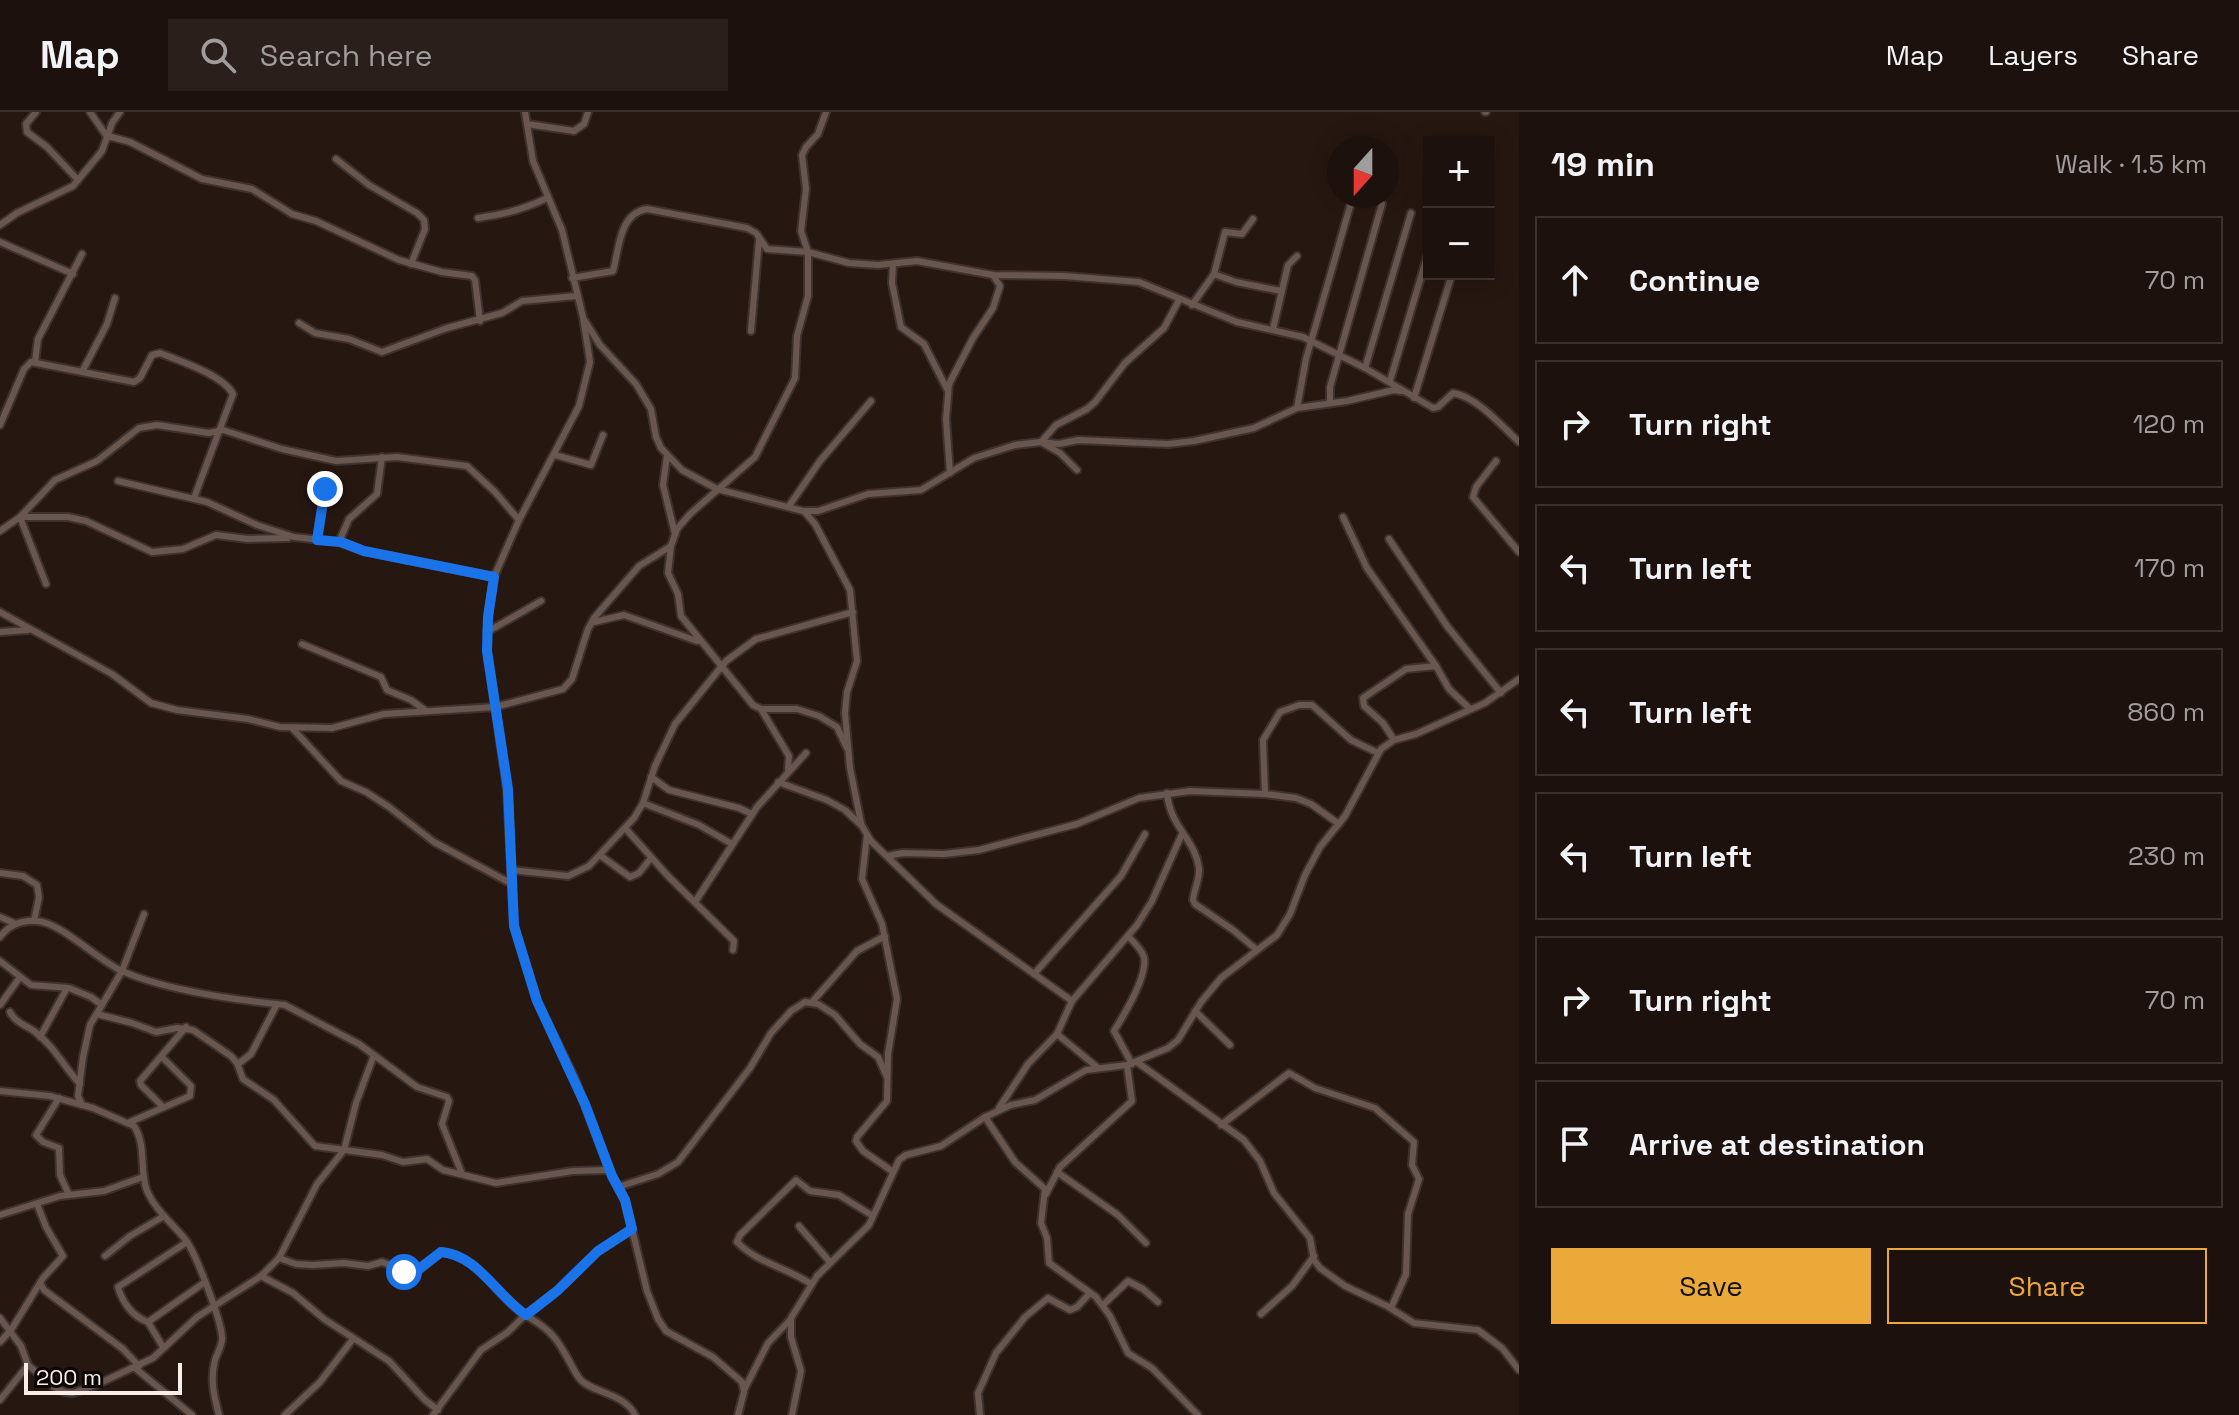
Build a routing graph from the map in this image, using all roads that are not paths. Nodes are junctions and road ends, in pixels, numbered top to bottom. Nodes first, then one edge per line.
1 (36, 112) edge
2 (90, 112) edge
3 (120, 112) edge
4 (525, 112) edge
5 (588, 112) edge
6 (826, 112) edge
7 (527, 124) junction
8 (108, 137) junction
9 (336, 159) dead end
10 (78, 180) junction
11 (547, 198) junction
12 (1350, 208) edge
13 (1381, 208) edge
14 (1411, 213) dead end
15 (478, 218) dead end
16 (1253, 219) dead end
17 (0, 225) edge
18 (759, 240) junction
19 (0, 242) edge
20 (808, 252) junction
21 (82, 254) dead end
22 (1297, 256) dead end
23 (411, 264) junction
24 (893, 264) junction
25 (1423, 270) edge
26 (73, 274) junction
27 (1214, 274) junction
28 (993, 275) junction
29 (572, 278) junction
30 (1450, 280) edge
31 (1281, 291) junction
32 (576, 296) junction
33 (115, 298) dead end
34 (1179, 300) junction
35 (1192, 305) junction
36 (583, 317) junction
37 (480, 321) junction
38 (299, 323) dead end
39 (1273, 329) junction
40 (751, 331) dead end
41 (1312, 341) junction
42 (1339, 354) junction
43 (35, 362) junction
44 (1365, 368) junction
45 (82, 372) junction
46 (1390, 381) junction
47 (948, 391) junction
48 (1405, 392) junction
49 (1414, 398) junction
50 (871, 401) dead end
51 (1330, 403) junction
52 (1297, 408) junction
53 (0, 425) edge
54 (218, 430) junction
55 (603, 435) dead end
56 (1041, 442) junction
57 (1519, 442) edge
58 (555, 455) junction
59 (667, 456) junction
60 (382, 457) junction
61 (1496, 461) dead end
62 (1077, 470) dead end
63 (950, 473) junction
64 (118, 481) dead end
65 (325, 489) dead end
66 (717, 489) junction
67 (194, 498) junction
68 (789, 506) junction
69 (803, 511) junction
70 (20, 517) junction
71 (1343, 517) dead end
72 (519, 520) junction
73 (0, 531) edge
74 (675, 534) junction
75 (294, 537) junction
76 (1389, 539) dead end
77 (317, 540) junction
78 (339, 542) junction
79 (671, 546) junction
80 (1519, 552) edge
81 (494, 577) junction
82 (46, 584) dead end
83 (541, 601) dead end
84 (0, 612) edge
85 (853, 612) junction
86 (592, 622) junction
87 (31, 630) junction
88 (0, 632) edge
89 (487, 632) junction
90 (700, 642) junction
91 (302, 644) dead end
92 (1436, 666) junction
93 (720, 667) junction
94 (1519, 679) edge
95 (1501, 693) junction
96 (495, 707) junction
97 (1469, 708) junction
98 (761, 709) junction
99 (426, 711) junction
100 (293, 729) junction
101 (1394, 740) junction
102 (849, 752) junction
103 (806, 753) dead end
104 (1378, 753) junction
105 (788, 771) junction
106 (651, 777) junction
107 (778, 782) junction
108 (1167, 793) junction
109 (1265, 794) junction
110 (643, 803) junction
111 (752, 814) junction
112 (1339, 824) junction
113 (862, 826) junction
114 (626, 829) junction
115 (1145, 834) dead end
116 (1182, 834) junction
117 (867, 835) junction
118 (732, 844) junction
119 (601, 856) junction
120 (887, 856) junction
121 (651, 858) junction
122 (511, 870) junction
123 (0, 873) edge
124 (512, 884) junction
125 (695, 902) junction
126 (144, 914) dead end
127 (0, 917) edge
128 (34, 921) junction
129 (16, 924) junction
130 (885, 936) junction
131 (1128, 936) junction
132 (0, 937) edge
133 (733, 950) dead end
134 (1257, 950) junction
135 (0, 961) edge
136 (122, 971) junction
137 (1034, 974) junction
138 (20, 977) junction
139 (67, 988) junction
140 (1072, 1001) junction
141 (812, 1002) junction
142 (277, 1004) junction
143 (0, 1005) edge
144 (102, 1005) junction
145 (1195, 1011) junction
146 (10, 1012) dead end
147 (97, 1014) junction
148 (186, 1027) junction
149 (1057, 1034) junction
150 (40, 1037) junction
151 (1230, 1045) dead end
152 (374, 1055) junction
153 (162, 1057) junction
154 (238, 1064) junction
155 (1132, 1064) junction
156 (1097, 1067) junction
157 (887, 1077) junction
158 (80, 1084) junction
159 (0, 1091) edge
160 (59, 1098) junction
161 (82, 1105) junction
162 (163, 1107) junction
163 (997, 1111) junction
164 (985, 1117) junction
165 (130, 1122) junction
166 (1221, 1125) junction
167 (344, 1150) junction
168 (609, 1170) junction
169 (892, 1171) junction
170 (1057, 1172) junction
171 (462, 1174) junction
172 (143, 1177) junction
173 (618, 1187) junction
174 (1046, 1194) junction
175 (69, 1195) junction
176 (37, 1204) junction
177 (0, 1215) edge
178 (164, 1216) junction
179 (873, 1216) junction
180 (799, 1226) dead end
181 (632, 1229) junction
182 (187, 1242) junction
183 (1146, 1243) dead end
184 (105, 1256) dead end
185 (1314, 1256) junction
186 (279, 1258) junction
187 (830, 1262) junction
188 (261, 1276) junction
189 (205, 1282) junction
190 (40, 1283) junction
191 (811, 1284) junction
192 (1090, 1293) junction
193 (1158, 1302) dead end
194 (1103, 1305) junction
195 (213, 1306) junction
196 (1391, 1308) junction
197 (1261, 1314) dead end
198 (526, 1315) junction
199 (0, 1318) edge
200 (791, 1318) junction
201 (148, 1322) junction
202 (11, 1330) junction
203 (353, 1339) junction
204 (0, 1342) edge
205 (163, 1347) junction
206 (28, 1365) junction
207 (137, 1367) junction
208 (1519, 1370) edge
209 (744, 1390) junction
210 (0, 1400) edge
211 (436, 1412) edge
212 (192, 1415) edge
213 (219, 1415) edge
214 (285, 1415) edge
215 (635, 1415) edge
216 (738, 1415) edge
217 (792, 1415) edge
218 (980, 1415) edge
219 (1198, 1415) edge

1 - 10 street
2 - 8 street
3 - 8 street
4 - 7 street
5 - 7 street
6 - 20 street
7 - 11 street
8 - 10 street
8 - 23 street
9 - 23 street
10 - 17 street
11 - 15 street
11 - 29 street
12 - 41 street
13 - 42 street
14 - 44 street
16 - 27 street
18 - 20 street
18 - 29 street
18 - 40 street
19 - 26 street
20 - 24 street
20 - 66 street
21 - 26 street
22 - 31 street
23 - 37 street
24 - 28 street
24 - 47 street
25 - 46 street
26 - 43 street
27 - 31 street
27 - 35 street
28 - 34 street
28 - 47 street
29 - 32 street
30 - 49 street
31 - 39 street
32 - 36 street
32 - 37 street
33 - 45 street
34 - 35 street
34 - 56 street
35 - 39 street
36 - 58 street
36 - 59 street
37 - 38 street
39 - 41 street
41 - 42 street
41 - 52 street
42 - 44 street
42 - 51 street
43 - 45 street
43 - 53 street
44 - 46 street
45 - 54 street
46 - 48 street
47 - 63 street
48 - 49 street
48 - 51 street
49 - 57 street
50 - 68 street
51 - 52 street
52 - 56 street
54 - 60 street
54 - 67 street
54 - 70 street
55 - 58 street
56 - 62 street
56 - 63 street
58 - 72 street
59 - 66 street
59 - 74 street
60 - 72 street
60 - 78 street
61 - 80 street
63 - 69 street
64 - 67 street
65 - 77 street
66 - 68 street
66 - 74 street
67 - 75 street
68 - 69 street
69 - 85 street
70 - 73 street
70 - 75 street
70 - 82 street
71 - 92 street
72 - 81 street
74 - 79 street
75 - 77 street
76 - 95 street
77 - 78 street
78 - 81 street
79 - 86 street
79 - 90 street
81 - 89 street
83 - 89 street
84 - 87 street
85 - 93 street
85 - 102 street
86 - 90 street
86 - 96 street
87 - 88 street
87 - 100 street
89 - 96 street
90 - 93 street
91 - 99 street
92 - 97 street
92 - 101 street
93 - 98 street
93 - 106 street
94 - 95 street
95 - 97 street
96 - 99 street
96 - 122 street
97 - 101 street
98 - 102 street
98 - 105 street
99 - 100 street
100 - 124 street
101 - 104 street
102 - 113 street
103 - 105 street
104 - 109 street
104 - 112 street
105 - 107 street
106 - 110 street
106 - 111 street
107 - 111 street
107 - 113 street
108 - 109 street
108 - 116 street
108 - 120 street
109 - 112 street
110 - 114 street
110 - 118 street
111 - 118 street
112 - 134 street
113 - 117 street
114 - 119 street
114 - 121 street
115 - 137 street
116 - 131 street
116 - 134 street
117 - 120 street
117 - 130 street
118 - 125 street
119 - 121 street
119 - 122 street
120 - 137 street
121 - 125 street
122 - 124 street
123 - 128 street
124 - 168 street
125 - 133 street
126 - 136 street
127 - 129 street
128 - 129 street
128 - 136 street
129 - 132 street
130 - 141 street
130 - 157 street
131 - 140 street
131 - 155 street
134 - 145 street
135 - 138 street
136 - 142 street
136 - 144 street
137 - 140 street
138 - 139 street
138 - 143 street
139 - 144 street
139 - 150 street
140 - 149 street
141 - 157 street
141 - 173 street
142 - 152 street
142 - 154 street
144 - 147 street
145 - 151 street
145 - 155 street
146 - 150 street
147 - 148 street
147 - 158 street
148 - 153 street
148 - 154 street
149 - 156 street
149 - 163 street
150 - 158 street
152 - 167 street
152 - 171 street
153 - 162 street
153 - 162 street
154 - 167 street
155 - 156 street
155 - 166 street
155 - 170 street
156 - 163 street
157 - 169 street
158 - 161 street
159 - 160 street
160 - 161 street
160 - 175 street
161 - 165 street
162 - 165 street
163 - 164 street
164 - 169 street
164 - 174 street
165 - 172 street
166 - 185 street
166 - 196 street
167 - 171 street
167 - 186 street
168 - 171 street
168 - 173 street
169 - 179 street
170 - 174 street
170 - 183 street
172 - 175 street
172 - 178 street
173 - 181 street
174 - 192 street
175 - 176 street
176 - 177 street
176 - 190 street
178 - 182 street
178 - 184 street
179 - 187 street
179 - 191 street
180 - 187 street
181 - 198 street
181 - 209 street
182 - 189 street
182 - 201 street
185 - 196 street
185 - 197 street
186 - 188 street
186 - 198 street
187 - 191 street
188 - 195 street
188 - 203 street
189 - 195 street
189 - 201 street
190 - 202 street
190 - 207 street
191 - 200 street
192 - 194 street
192 - 218 street
193 - 194 street
194 - 219 street
195 - 205 street
195 - 213 street
196 - 208 street
198 - 211 street
198 - 215 street
199 - 202 street
200 - 209 street
200 - 217 street
201 - 205 street
202 - 204 street
202 - 206 street
203 - 211 street
203 - 214 street
205 - 207 street
206 - 207 street
206 - 210 street
207 - 212 street
209 - 216 street

